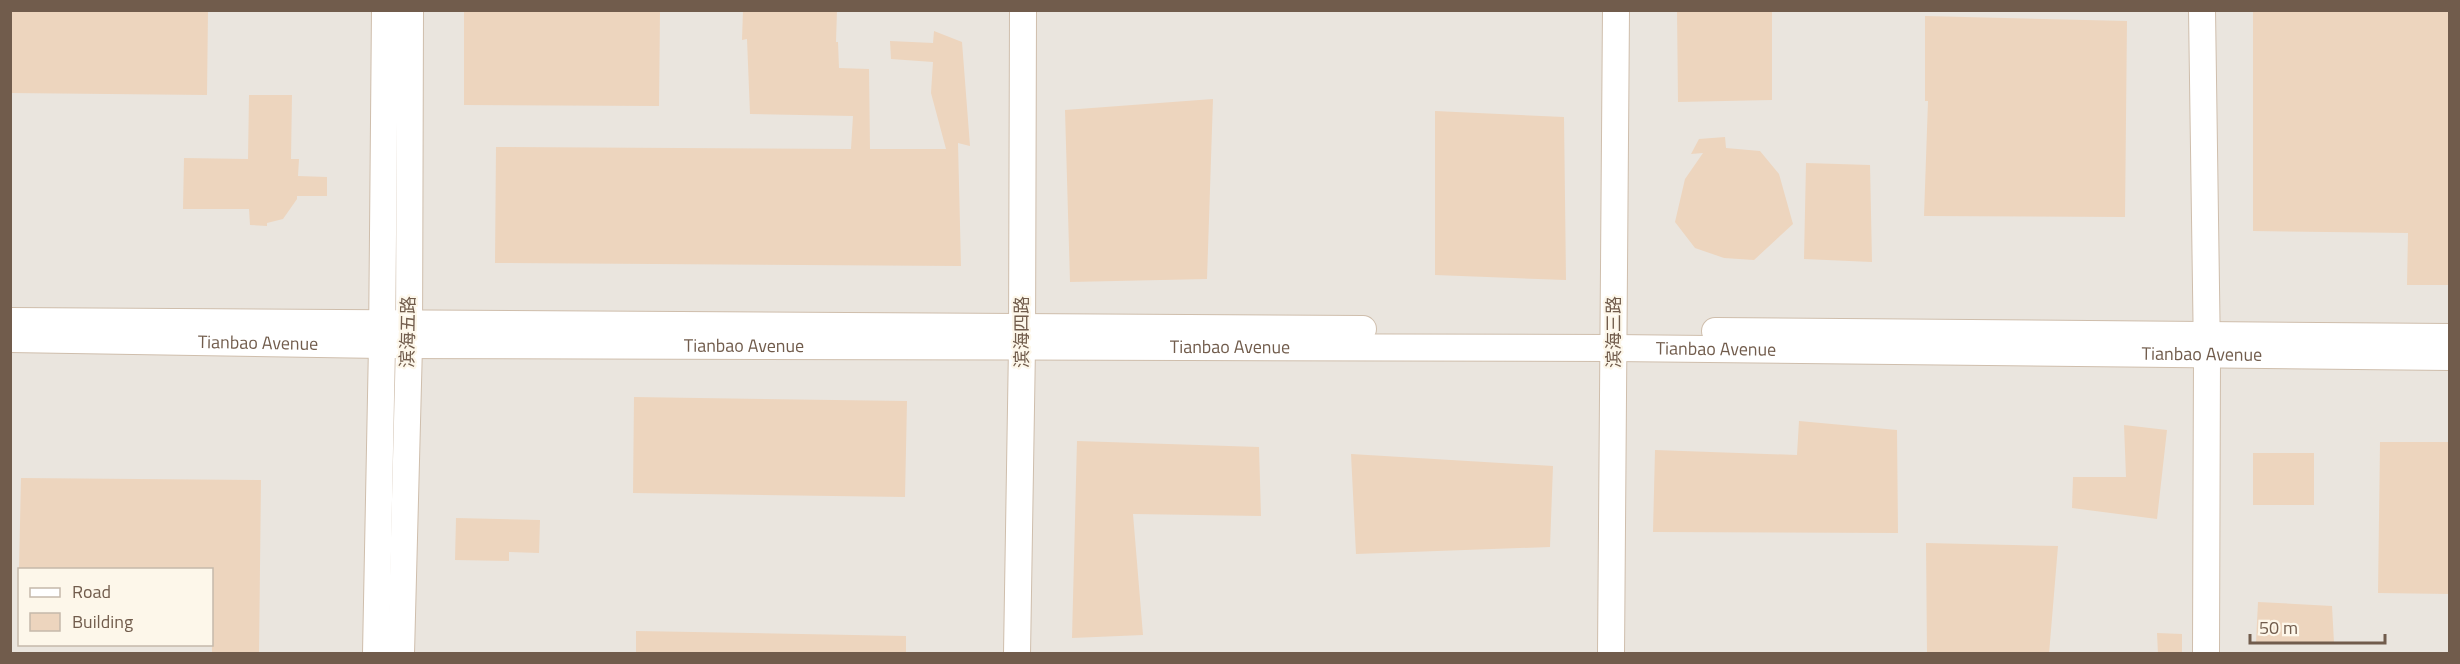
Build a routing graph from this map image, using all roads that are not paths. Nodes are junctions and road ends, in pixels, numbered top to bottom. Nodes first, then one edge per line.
1 (385, 10) edge
2 (410, 10) edge
3 (1023, 10) edge
4 (1616, 10) edge
5 (2202, 10) edge
6 (383, 275) junction
7 (409, 278) junction
8 (10, 321) edge
9 (337, 323) junction
10 (381, 328) junction
11 (409, 334) junction
12 (1022, 337) junction
13 (2450, 337) edge
14 (10, 339) edge
15 (1613, 339) junction
16 (2207, 345) junction
17 (2450, 357) edge
18 (376, 654) edge
19 (401, 654) edge
20 (1017, 654) edge
21 (1611, 654) edge
22 (2205, 654) edge

1 - 6 street, 滨海五路
2 - 7 street, 滨海五路
3 - 12 street, 滨海四路
4 - 15 street, 滨海三路
5 - 16 street
6 - 9 street
6 - 10 street, 滨海五路
7 - 10 street
7 - 11 street, 滨海五路
8 - 9 street, Tianbao Avenue
9 - 10 street, Tianbao Avenue
10 - 11 street, Tianbao Avenue
10 - 14 street, Tianbao Avenue
10 - 18 street, 滨海五路
11 - 12 street, Tianbao Avenue
11 - 19 street, 滨海五路
12 - 15 street, Tianbao Avenue
12 - 20 street, 滨海四路
13 - 16 street, Tianbao Avenue
15 - 16 street, Tianbao Avenue
15 - 21 street, 滨海三路
16 - 17 street, Tianbao Avenue
16 - 22 street

